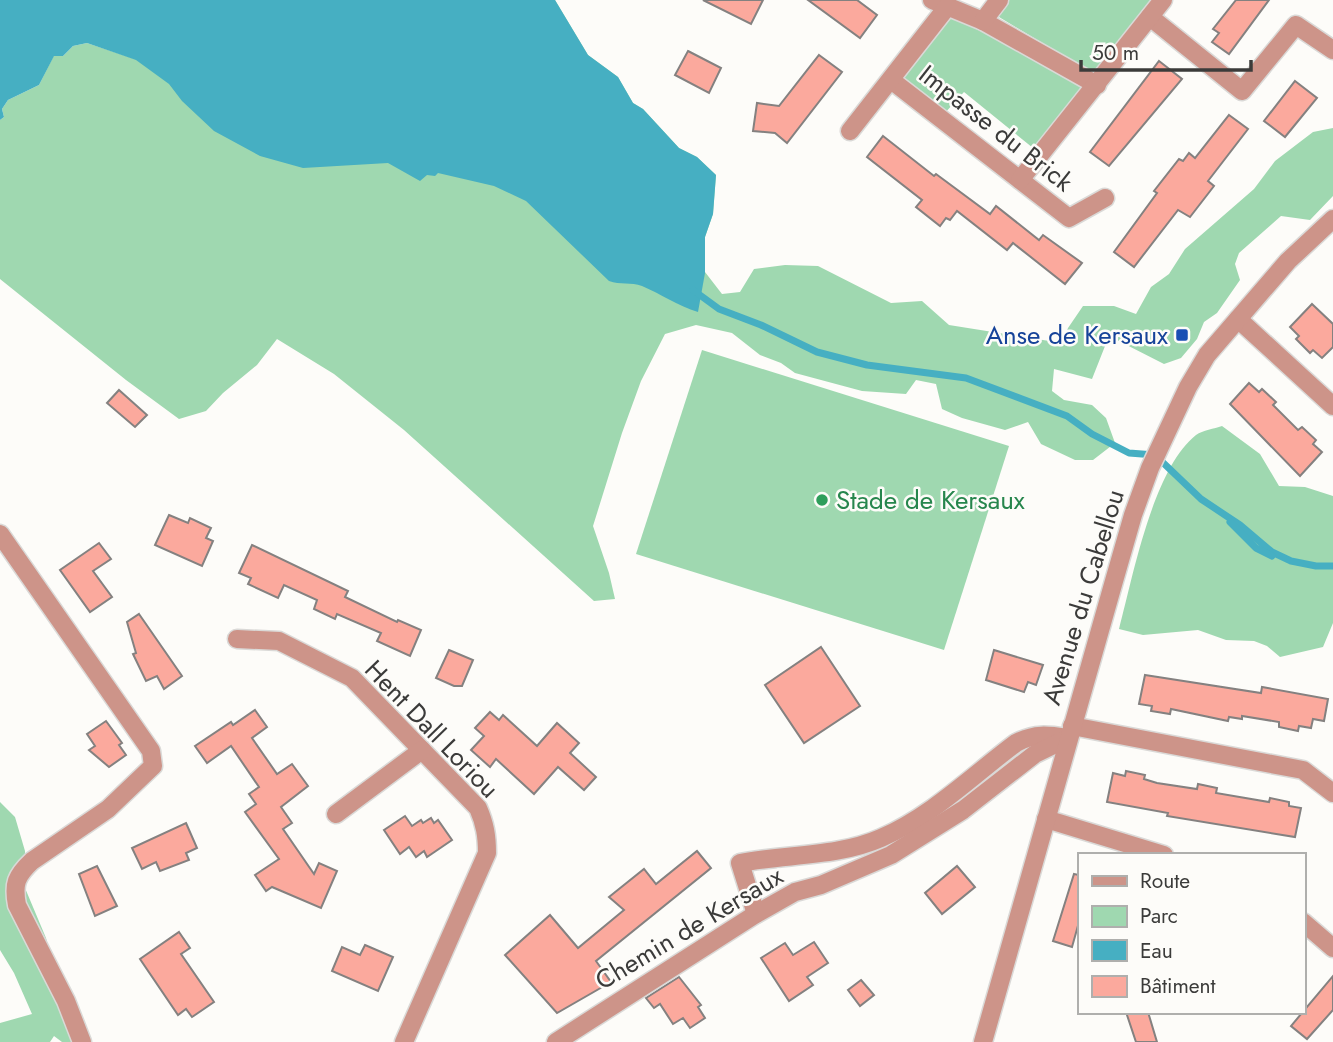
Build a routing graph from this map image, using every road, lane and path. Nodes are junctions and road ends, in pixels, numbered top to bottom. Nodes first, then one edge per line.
1 (999, 0) edge
2 (1163, 0) edge
3 (939, 4) edge
4 (1150, 17) junction
5 (983, 21) junction
6 (1333, 50) edge
7 (891, 80) junction
8 (1097, 85) junction
9 (850, 131) dead end
10 (1020, 180) junction
11 (1105, 198) dead end
12 (1333, 219) edge
13 (1238, 319) junction
14 (1333, 406) edge
15 (0, 534) edge
16 (237, 639) dead end
17 (1070, 732) junction
18 (422, 750) junction
19 (1333, 793) edge
20 (336, 814) dead end
21 (1046, 819) junction
22 (1157, 853) edge
23 (756, 914) junction
24 (1305, 924) edge
25 (1333, 947) edge
26 (82, 1042) edge
27 (404, 1042) edge
28 (556, 1042) edge
29 (984, 1042) edge

1 - 5 street
2 - 4 street
3 - 5 street
3 - 7 street
4 - 6 street
4 - 8 street
5 - 8 street
7 - 9 street
7 - 10 street, Impasse du Brick
8 - 10 street
10 - 11 street, Impasse du Brick
12 - 13 street, Avenue du Cabellou
13 - 14 street
13 - 17 street, Avenue du Cabellou
15 - 26 street
16 - 18 street, Hent Dall Loriou
17 - 19 street
17 - 21 street, Avenue du Cabellou
17 - 23 street, Chemin de Kersaux
17 - 23 street
18 - 20 street
18 - 27 street, Hent Dall Loriou
21 - 22 street
21 - 29 street, Avenue du Cabellou
23 - 28 street, Chemin de Kersaux
24 - 25 street

